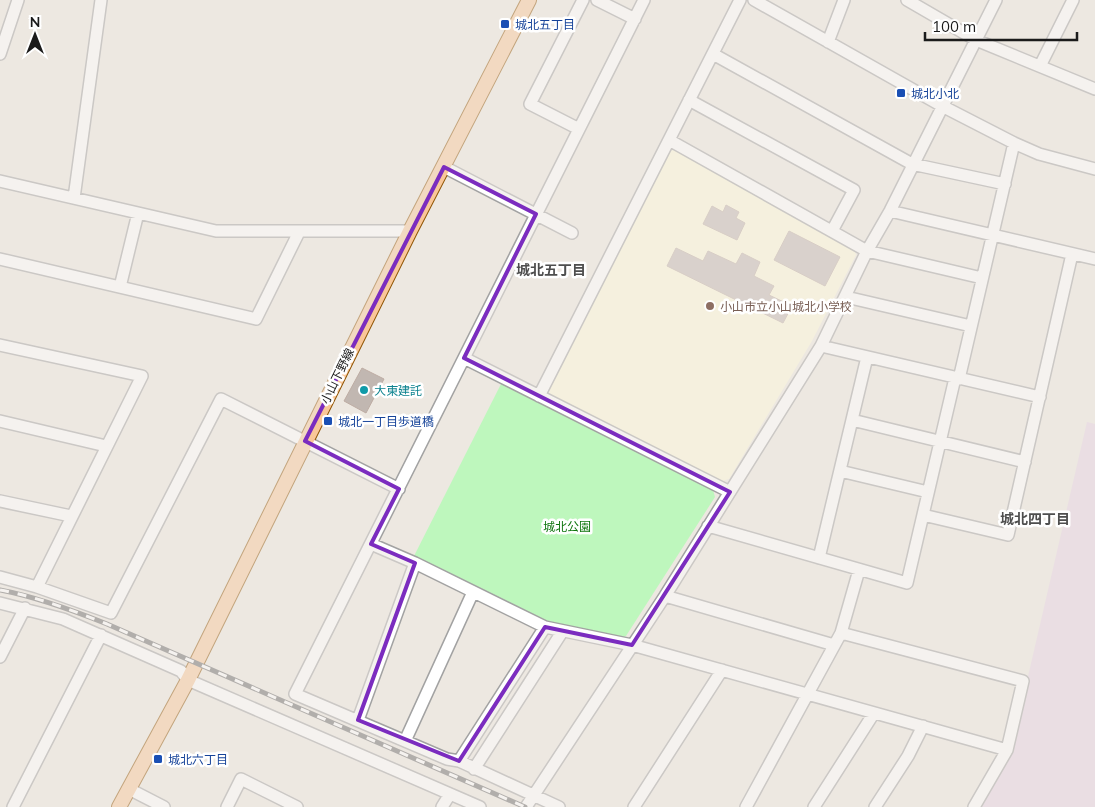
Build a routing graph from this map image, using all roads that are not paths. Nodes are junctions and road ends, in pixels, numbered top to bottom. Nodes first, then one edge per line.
1 (18, 0) edge
2 (529, 0) edge
3 (583, 0) edge
4 (597, 0) edge
5 (644, 0) edge
6 (740, 0) edge
7 (754, 0) edge
8 (844, 0) edge
9 (996, 0) edge
10 (1073, 0) edge
11 (98, 1) edge
12 (910, 1) edge
13 (635, 18) junction
14 (976, 40) junction
15 (828, 42) junction
16 (0, 54) edge
17 (713, 54) junction
18 (1040, 66) junction
19 (1095, 89) edge
20 (689, 100) junction
21 (942, 106) junction
22 (579, 130) junction
23 (669, 140) junction
24 (1014, 143) junction
25 (912, 164) junction
26 (444, 167) junction
27 (1095, 169) edge
28 (0, 181) edge
29 (1005, 184) junction
30 (74, 198) junction
31 (890, 211) junction
32 (138, 213) junction
33 (536, 214) junction
34 (832, 230) junction
35 (410, 231) junction
36 (299, 232) junction
37 (572, 233) dead end
38 (993, 235) junction
39 (867, 251) junction
40 (1072, 254) junction
41 (0, 259) edge
42 (1095, 259) edge
43 (982, 278) junction
44 (120, 286) junction
45 (846, 297) junction
46 (971, 326) junction
47 (0, 345) edge
48 (821, 346) junction
49 (867, 357) junction
50 (464, 358) junction
51 (957, 379) junction
52 (539, 396) junction
53 (1040, 398) junction
54 (852, 420) junction
55 (0, 421) edge
56 (305, 441) junction
57 (940, 441) junction
58 (106, 446) junction
59 (1025, 462) junction
60 (840, 471) junction
61 (399, 489) junction
62 (730, 492) junction
63 (928, 492) junction
64 (0, 501) edge
65 (923, 515) junction
66 (71, 516) junction
67 (708, 526) junction
68 (371, 544) junction
69 (819, 558) junction
70 (414, 563) junction
71 (859, 570) junction
72 (0, 577) edge
73 (36, 586) junction
74 (473, 592) junction
75 (665, 596) junction
76 (0, 602) edge
77 (25, 608) junction
78 (545, 627) junction
79 (562, 632) junction
80 (841, 633) junction
81 (101, 635) junction
82 (632, 645) junction
83 (834, 645) junction
84 (0, 657) edge
85 (722, 670) junction
86 (188, 680) junction
87 (808, 695) junction
88 (874, 713) junction
89 (358, 720) junction
90 (923, 726) junction
91 (405, 741) junction
92 (1007, 750) junction
93 (459, 761) junction
94 (474, 769) junction
95 (128, 789) junction
96 (450, 794) junction
97 (533, 796) junction
98 (13, 807) edge
99 (120, 807) edge
100 (164, 807) edge
101 (227, 807) edge
102 (297, 807) edge
103 (442, 807) edge
104 (480, 807) edge
105 (526, 807) edge
106 (559, 807) edge
107 (634, 807) edge
108 (746, 807) edge
109 (814, 807) edge
110 (875, 807) edge
111 (974, 807) edge

1 - 16 street
2 - 26 main road, 小山下野線
3 - 22 street
4 - 13 street
5 - 13 street
6 - 17 street
7 - 15 street
8 - 15 street
9 - 14 street
10 - 18 street
11 - 30 street
12 - 14 street
13 - 22 street
14 - 18 street
14 - 21 street
15 - 21 street
17 - 20 street
17 - 25 street
18 - 19 street
20 - 23 street
20 - 34 street
21 - 24 street
21 - 25 street
22 - 33 street
23 - 34 street
23 - 52 street
24 - 27 street
24 - 29 street
25 - 29 street
25 - 31 street
26 - 33 street
26 - 35 main road, 小山下野線
28 - 30 street
29 - 38 street
30 - 32 street
31 - 38 street
31 - 39 street
32 - 36 street
32 - 44 street
33 - 37 street
33 - 50 street
34 - 39 street
35 - 36 street
35 - 56 main road, 小山下野線
36 - 44 street
38 - 40 street
38 - 43 street
39 - 43 street
39 - 45 street
40 - 42 street
40 - 53 street
41 - 44 street
43 - 46 street
45 - 46 street
45 - 48 street
46 - 51 street
47 - 58 street
48 - 49 street
48 - 62 street
49 - 51 street
49 - 54 street
50 - 52 street
50 - 61 street
51 - 53 street
51 - 57 street
52 - 62 street
53 - 59 street
54 - 57 street
54 - 60 street
55 - 58 street
56 - 61 street
56 - 73 street
56 - 86 main road, 小山下野線
57 - 59 street
57 - 63 street
58 - 66 street
59 - 65 street
60 - 63 street
60 - 69 street
61 - 68 street
62 - 67 street
63 - 65 street
64 - 66 street
65 - 71 street
66 - 73 street
67 - 69 street
67 - 75 street
68 - 70 street
68 - 89 street
69 - 71 street
70 - 74 street
70 - 89 street
71 - 80 street
72 - 73 street
74 - 78 street
74 - 91 street
75 - 82 street
75 - 83 street
76 - 77 street
77 - 81 street
77 - 84 street
78 - 79 street
78 - 93 street
79 - 82 street
79 - 94 street
80 - 83 street
80 - 92 street
81 - 86 street
81 - 98 street
82 - 85 street
82 - 97 street
83 - 87 street
85 - 87 street
85 - 107 street
86 - 95 main road, 小山下野線
86 - 96 street
87 - 88 street
87 - 108 street
88 - 90 street
88 - 109 street
89 - 91 street
90 - 92 street
90 - 110 street
91 - 93 street
92 - 111 street
93 - 94 street
94 - 97 street
95 - 99 main road, 小山下野線
95 - 100 street
96 - 103 street
96 - 104 street
97 - 105 street
97 - 106 street
101 - 102 street

